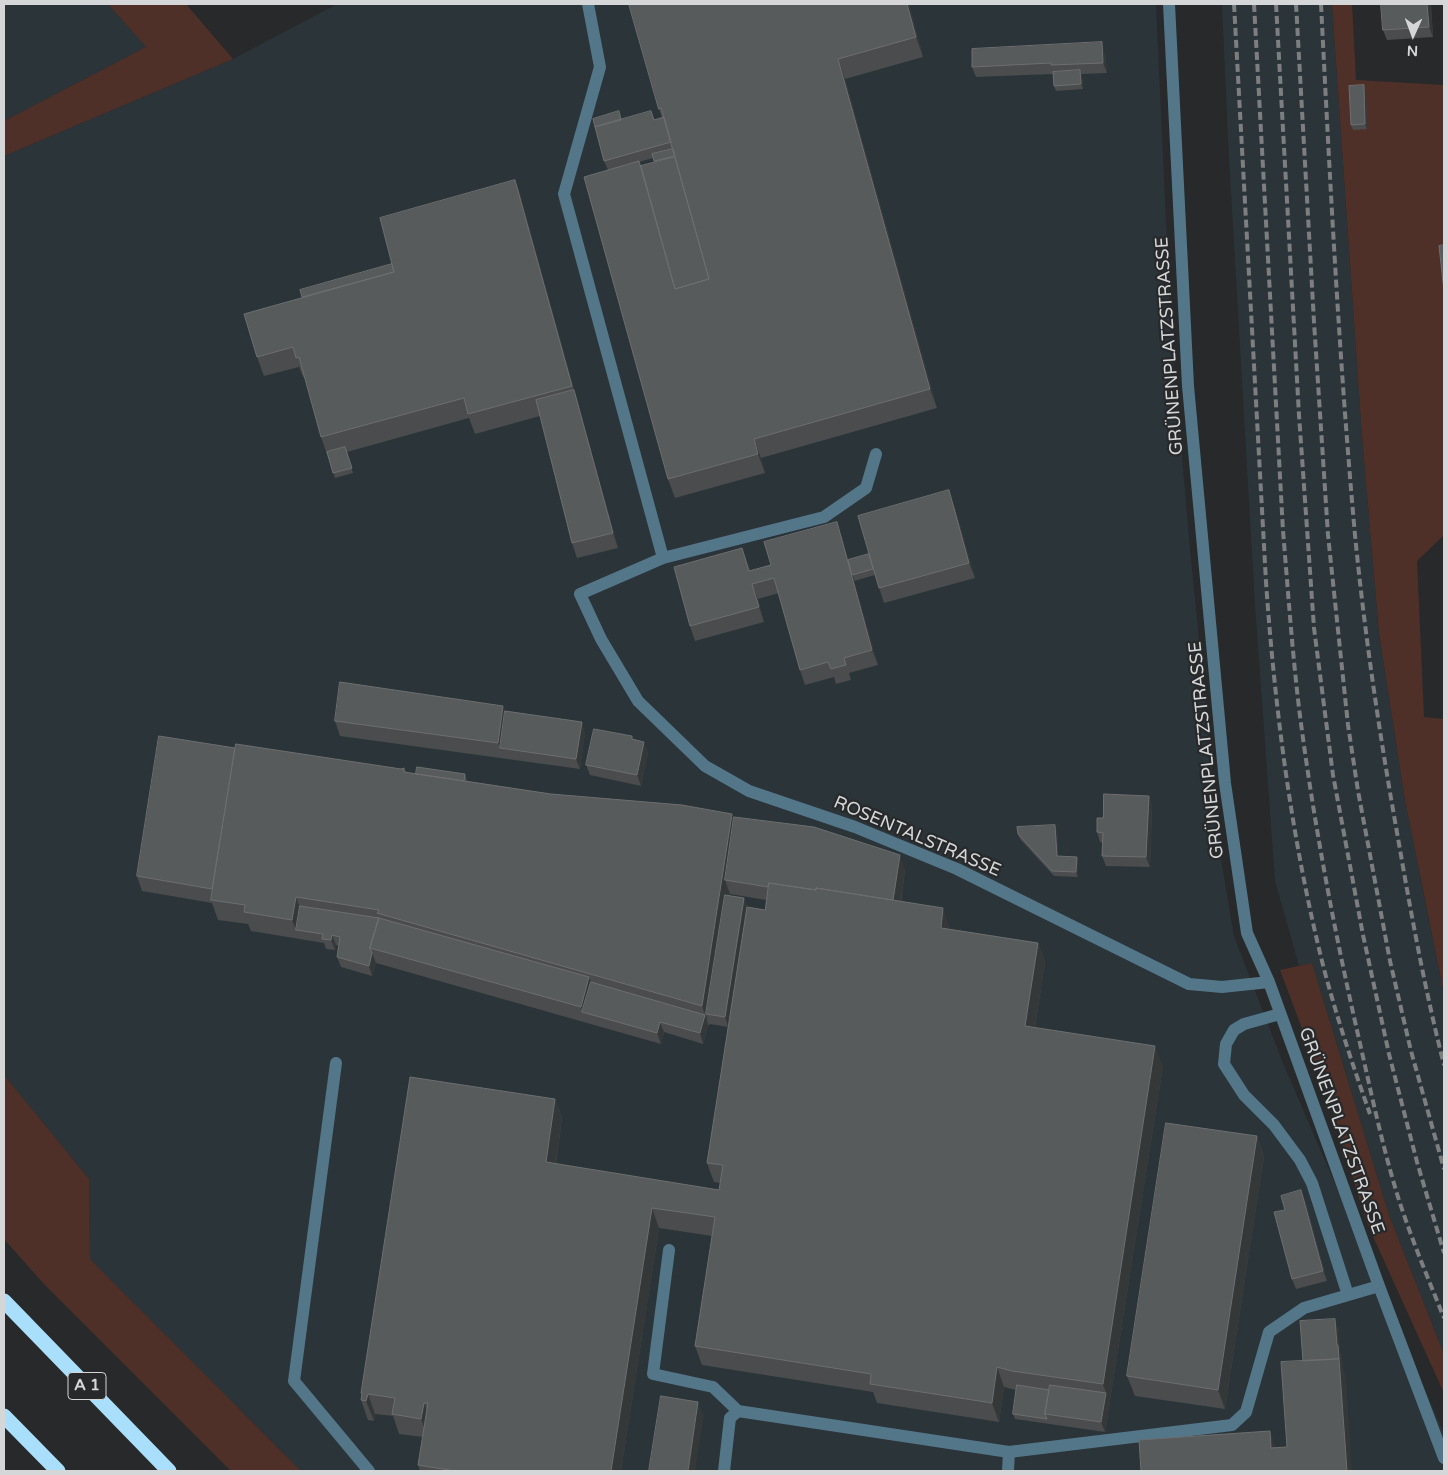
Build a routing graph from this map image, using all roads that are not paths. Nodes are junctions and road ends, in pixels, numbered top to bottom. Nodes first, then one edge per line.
1 (588, 4) edge
2 (1169, 4) edge
3 (876, 454) dead end
4 (663, 558) junction
5 (1269, 982) junction
6 (1280, 1014) junction
7 (336, 1063) dead end
8 (669, 1250) dead end
9 (1378, 1286) junction
10 (1348, 1295) junction
11 (4, 1301) edge
12 (738, 1411) junction
13 (4, 1416) edge
14 (1009, 1452) junction
15 (1444, 1458) edge
16 (58, 1471) edge
17 (169, 1471) edge
18 (369, 1471) edge
19 (724, 1471) edge
20 (1008, 1471) edge

1 - 4 street
2 - 5 street, GRÜNENPLATZSTRASSE
3 - 4 street
4 - 5 street, ROSENTALSTRASSE
5 - 6 street, GRÜNENPLATZSTRASSE
6 - 9 street, GRÜNENPLATZSTRASSE
6 - 10 street
7 - 18 street
8 - 12 street
9 - 10 street
9 - 15 street, GRÜNENPLATZSTRASSE
10 - 14 street
11 - 17 highway, A 1
12 - 14 street
12 - 19 street
13 - 16 highway
14 - 20 street

